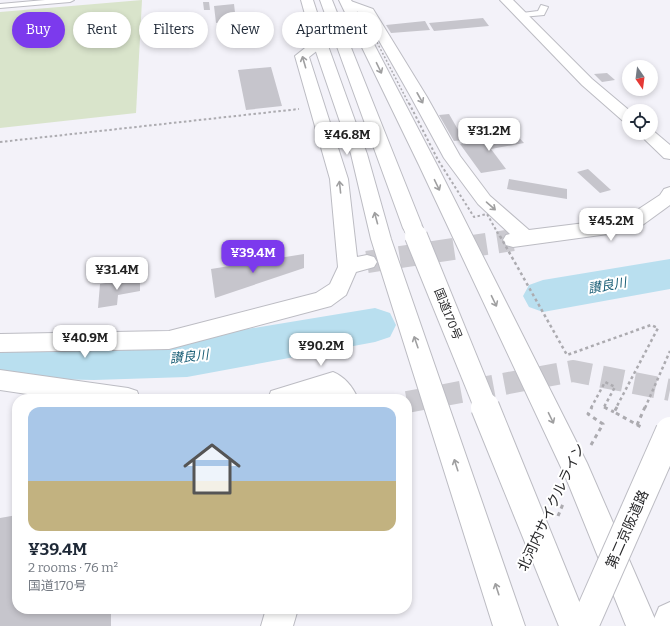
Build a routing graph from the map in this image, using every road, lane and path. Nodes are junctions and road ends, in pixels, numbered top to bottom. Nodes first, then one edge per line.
1 (70, 0) edge
2 (307, 0) edge
3 (326, 0) edge
4 (506, 0) edge
5 (0, 6) edge
6 (544, 7) dead end
7 (349, 8) edge
8 (311, 12) edge
9 (522, 15) junction
10 (313, 48) edge
11 (322, 48) edge
12 (317, 106) junction
13 (622, 112) edge
14 (654, 140) edge
15 (0, 142) edge
16 (670, 154) edge
17 (670, 193) edge
18 (0, 343) edge
19 (670, 350) edge
20 (0, 380) edge
21 (97, 394) edge
22 (297, 394) edge
23 (342, 394) edge
24 (614, 412) junction
25 (670, 419) edge
26 (637, 425) junction
27 (657, 430) edge
28 (577, 472) junction
29 (556, 521) dead end
30 (612, 553) junction
31 (281, 614) edge
32 (670, 618) edge
33 (277, 626) edge
34 (509, 626) edge
35 (574, 626) edge
36 (582, 626) edge
37 (642, 626) edge
38 (667, 626) edge

1 - 5 lane
2 - 8 main road
3 - 35 main road, 国道170号, bridge
4 - 9 main road
6 - 9 lane
7 -> 17 main road
7 - 24 path, bridge
7 -> 28 main road
9 - 13 main road
12 -> 10 main road
34 -> 11 main road
12 - 15 path
18 -> 12 main road
14 - 16 main road
19 - 26 path, bridge
20 - 21 main road
22 - 23 main road
24 - 26 path, bridge
24 - 28 path, 北河内サイクルライン
25 - 30 main road
26 - 27 path, bridge
27 - 36 main road, 第二京阪道路, bridge
28 - 29 path, 北河内サイクルライン
28 - 30 main road
30 - 36 main road
30 - 37 main road
31 - 33 main road
32 - 38 main road

